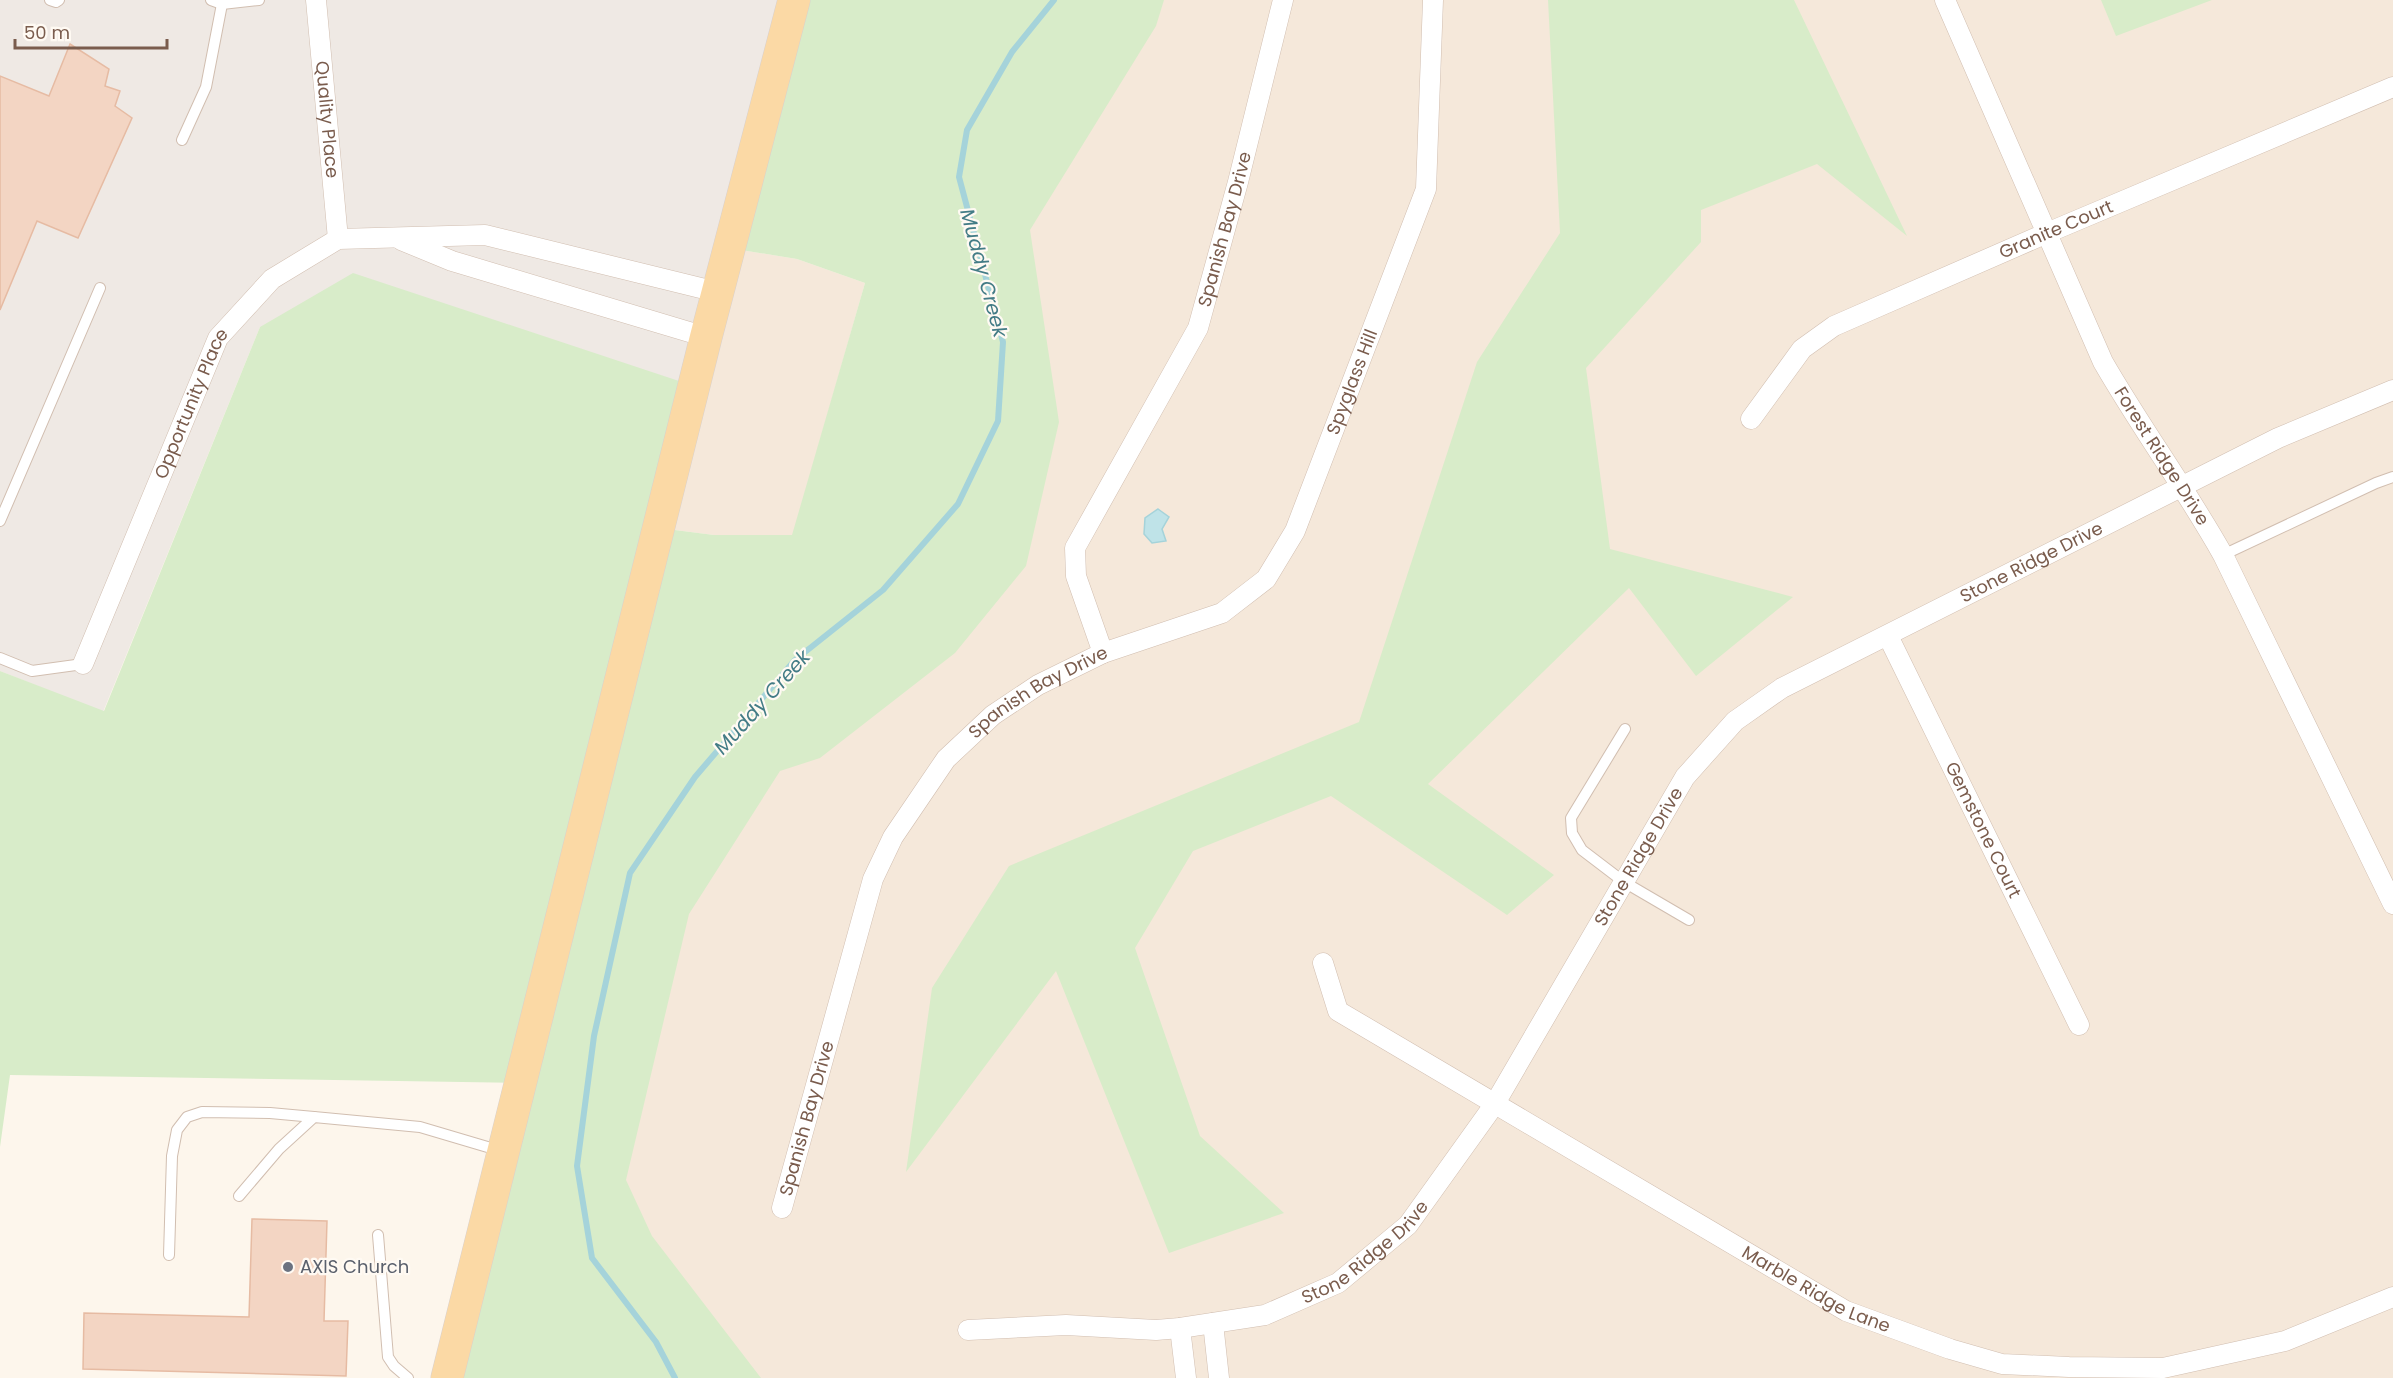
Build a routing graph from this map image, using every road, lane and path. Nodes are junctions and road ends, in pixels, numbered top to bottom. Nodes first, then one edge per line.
1 (50, 0) edge
2 (58, 0) edge
3 (211, 0) edge
4 (260, 0) edge
5 (316, 0) edge
6 (794, 0) edge
7 (1283, 0) edge
8 (1433, 0) edge
9 (1945, 0) edge
10 (222, 4) junction
11 (2393, 87) edge
12 (182, 140) dead end
13 (2047, 232) junction
14 (393, 237) junction
15 (338, 239) junction
16 (100, 288) dead end
17 (717, 292) junction
18 (706, 337) junction
19 (2393, 390) edge
20 (1751, 419) dead end
21 (2393, 477) edge
22 (2182, 487) junction
23 (0, 521) edge
24 (2223, 555) junction
25 (1888, 636) junction
26 (1103, 653) junction
27 (0, 658) edge
28 (82, 664) joint
29 (1625, 729) dead end
30 (1624, 882) junction
31 (2392, 899) edge
32 (1689, 920) dead end
33 (1323, 963) dead end
34 (2079, 1025) dead end
35 (1494, 1105) junction
36 (314, 1117) junction
37 (504, 1152) junction
38 (239, 1196) dead end
39 (782, 1208) dead end
40 (378, 1235) dead end
41 (169, 1255) dead end
42 (2393, 1297) edge
43 (1213, 1323) junction
44 (1180, 1328) junction
45 (968, 1330) dead end
46 (2000, 1371) edge
47 (408, 1378) edge
48 (447, 1378) edge
49 (1186, 1378) edge
50 (1219, 1378) edge

1 - 2 lane
3 - 10 lane
4 - 10 lane
5 - 15 street, Quality Place
6 - 17 main road
7 - 26 street, Spanish Bay Drive
8 - 26 street, Spyglass Hill
9 - 13 street, Forest Ridge Drive
10 - 12 lane
11 - 13 street, Granite Court
13 - 20 street, Granite Court
13 - 22 street, Forest Ridge Drive
14 - 15 street, Opportunity Place
14 - 17 street, Opportunity Place
14 - 18 street, Opportunity Place
15 - 28 street, Opportunity Place
16 - 23 lane
17 - 18 main road
18 - 37 main road
19 - 22 street, Stone Ridge Drive
21 - 24 lane
22 - 24 street, Forest Ridge Drive
22 - 25 street, Stone Ridge Drive
24 - 31 street, Forest Ridge Drive
25 - 30 street, Stone Ridge Drive
25 - 34 street, Gemstone Court
26 - 39 street, Spanish Bay Drive
27 - 28 lane
29 - 30 lane
30 - 32 lane
30 - 35 street, Stone Ridge Drive
33 - 35 street, Marble Ridge Lane
35 - 43 street, Stone Ridge Drive
35 - 46 street, Marble Ridge Lane
36 - 37 lane
36 - 38 lane
36 - 41 lane
37 - 48 main road
40 - 47 lane
42 - 46 street, Marble Ridge Lane
43 - 44 street, Stone Ridge Drive
43 - 50 street
44 - 45 street, Stone Ridge Drive
44 - 49 street

